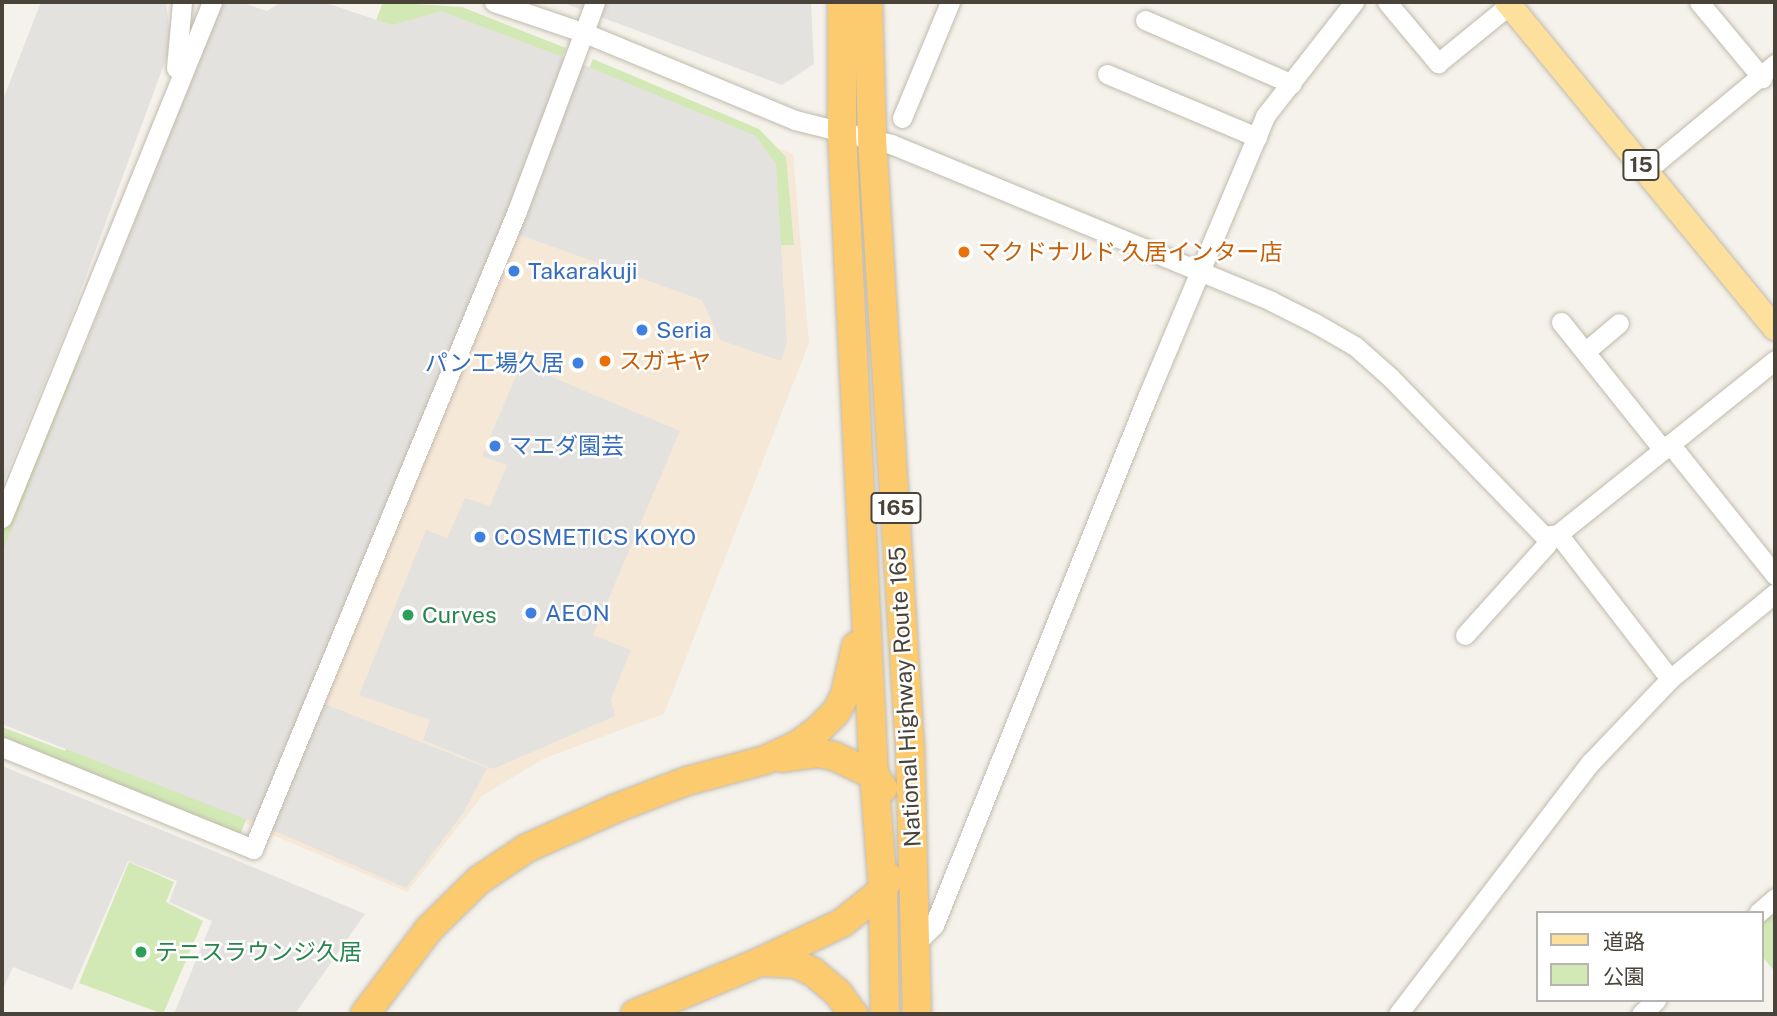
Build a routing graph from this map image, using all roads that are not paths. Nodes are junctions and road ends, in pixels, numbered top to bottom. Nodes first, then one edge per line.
1 (182, 2) edge
2 (212, 2) edge
3 (494, 2) edge
4 (595, 2) edge
5 (842, 2) edge
6 (868, 2) edge
7 (950, 2) edge
8 (1354, 2) edge
9 (1387, 2) edge
10 (1699, 2) edge
11 (1508, 3) edge
12 (1145, 20) dead end
13 (585, 33) junction
14 (1768, 71) edge
15 (1107, 74) dead end
16 (1292, 84) junction
17 (171, 101) junction
18 (902, 118) dead end
19 (842, 132) junction
20 (1256, 137) junction
21 (872, 139) junction
22 (1646, 171) junction
23 (1202, 272) junction
24 (1561, 322) dead end
25 (1619, 323) dead end
26 (1775, 328) edge
27 (1586, 351) junction
28 (1775, 360) edge
29 (857, 440) junction
30 (1667, 447) junction
31 (2, 518) edge
32 (1554, 535) junction
33 (1775, 575) edge
34 (1775, 593) edge
35 (1465, 635) dead end
36 (1670, 679) junction
37 (2, 747) edge
38 (765, 760) junction
39 (874, 775) junction
40 (912, 829) junction
41 (883, 890) junction
42 (1775, 898) edge
43 (1760, 911) edge
44 (914, 945) junction
45 (761, 962) junction
46 (393, 980) junction
47 (1654, 1002) edge
48 (365, 1014) edge
49 (377, 1014) edge
50 (635, 1014) edge
51 (853, 1014) edge
52 (885, 1014) edge
53 (917, 1014) edge
54 (1398, 1014) edge
55 (1640, 1014) edge

1 - 17 street
2 - 17 street
3 - 13 street
4 - 13 street
5 - 19 highway, National Highway Route 165 / 165
6 - 21 highway, National Highway Route 165 / 165
7 - 18 street
8 - 16 street
9 - 11 street
10 - 14 street
11 - 22 main road, 15
12 - 16 street
13 - 19 street
13 - 37 street
14 - 22 street
15 - 20 street
16 - 20 street
17 - 31 street
19 - 21 street
19 - 29 highway, National Highway Route 165 / 165
20 - 23 street
21 - 23 street
21 - 40 highway, National Highway Route 165 / 165
22 - 26 main road, 15
23 - 32 street
23 - 44 street
24 - 27 street
25 - 27 street
27 - 30 street
28 - 30 street
29 - 38 highway
29 - 39 highway, National Highway Route 165 / 165
30 - 32 street
30 - 33 street
32 - 35 street
32 - 36 street
34 - 36 street
36 - 54 street
38 - 39 highway
38 - 46 highway
39 - 40 highway
39 - 41 highway, National Highway Route 165 / 165
40 - 41 highway
40 - 44 highway, National Highway Route 165 / 165
41 - 45 highway
41 - 52 highway, National Highway Route 165 / 165
42 - 43 street
44 - 53 highway, National Highway Route 165 / 165
45 - 50 highway
45 - 51 highway
46 - 48 highway
46 - 49 highway
47 - 55 street

